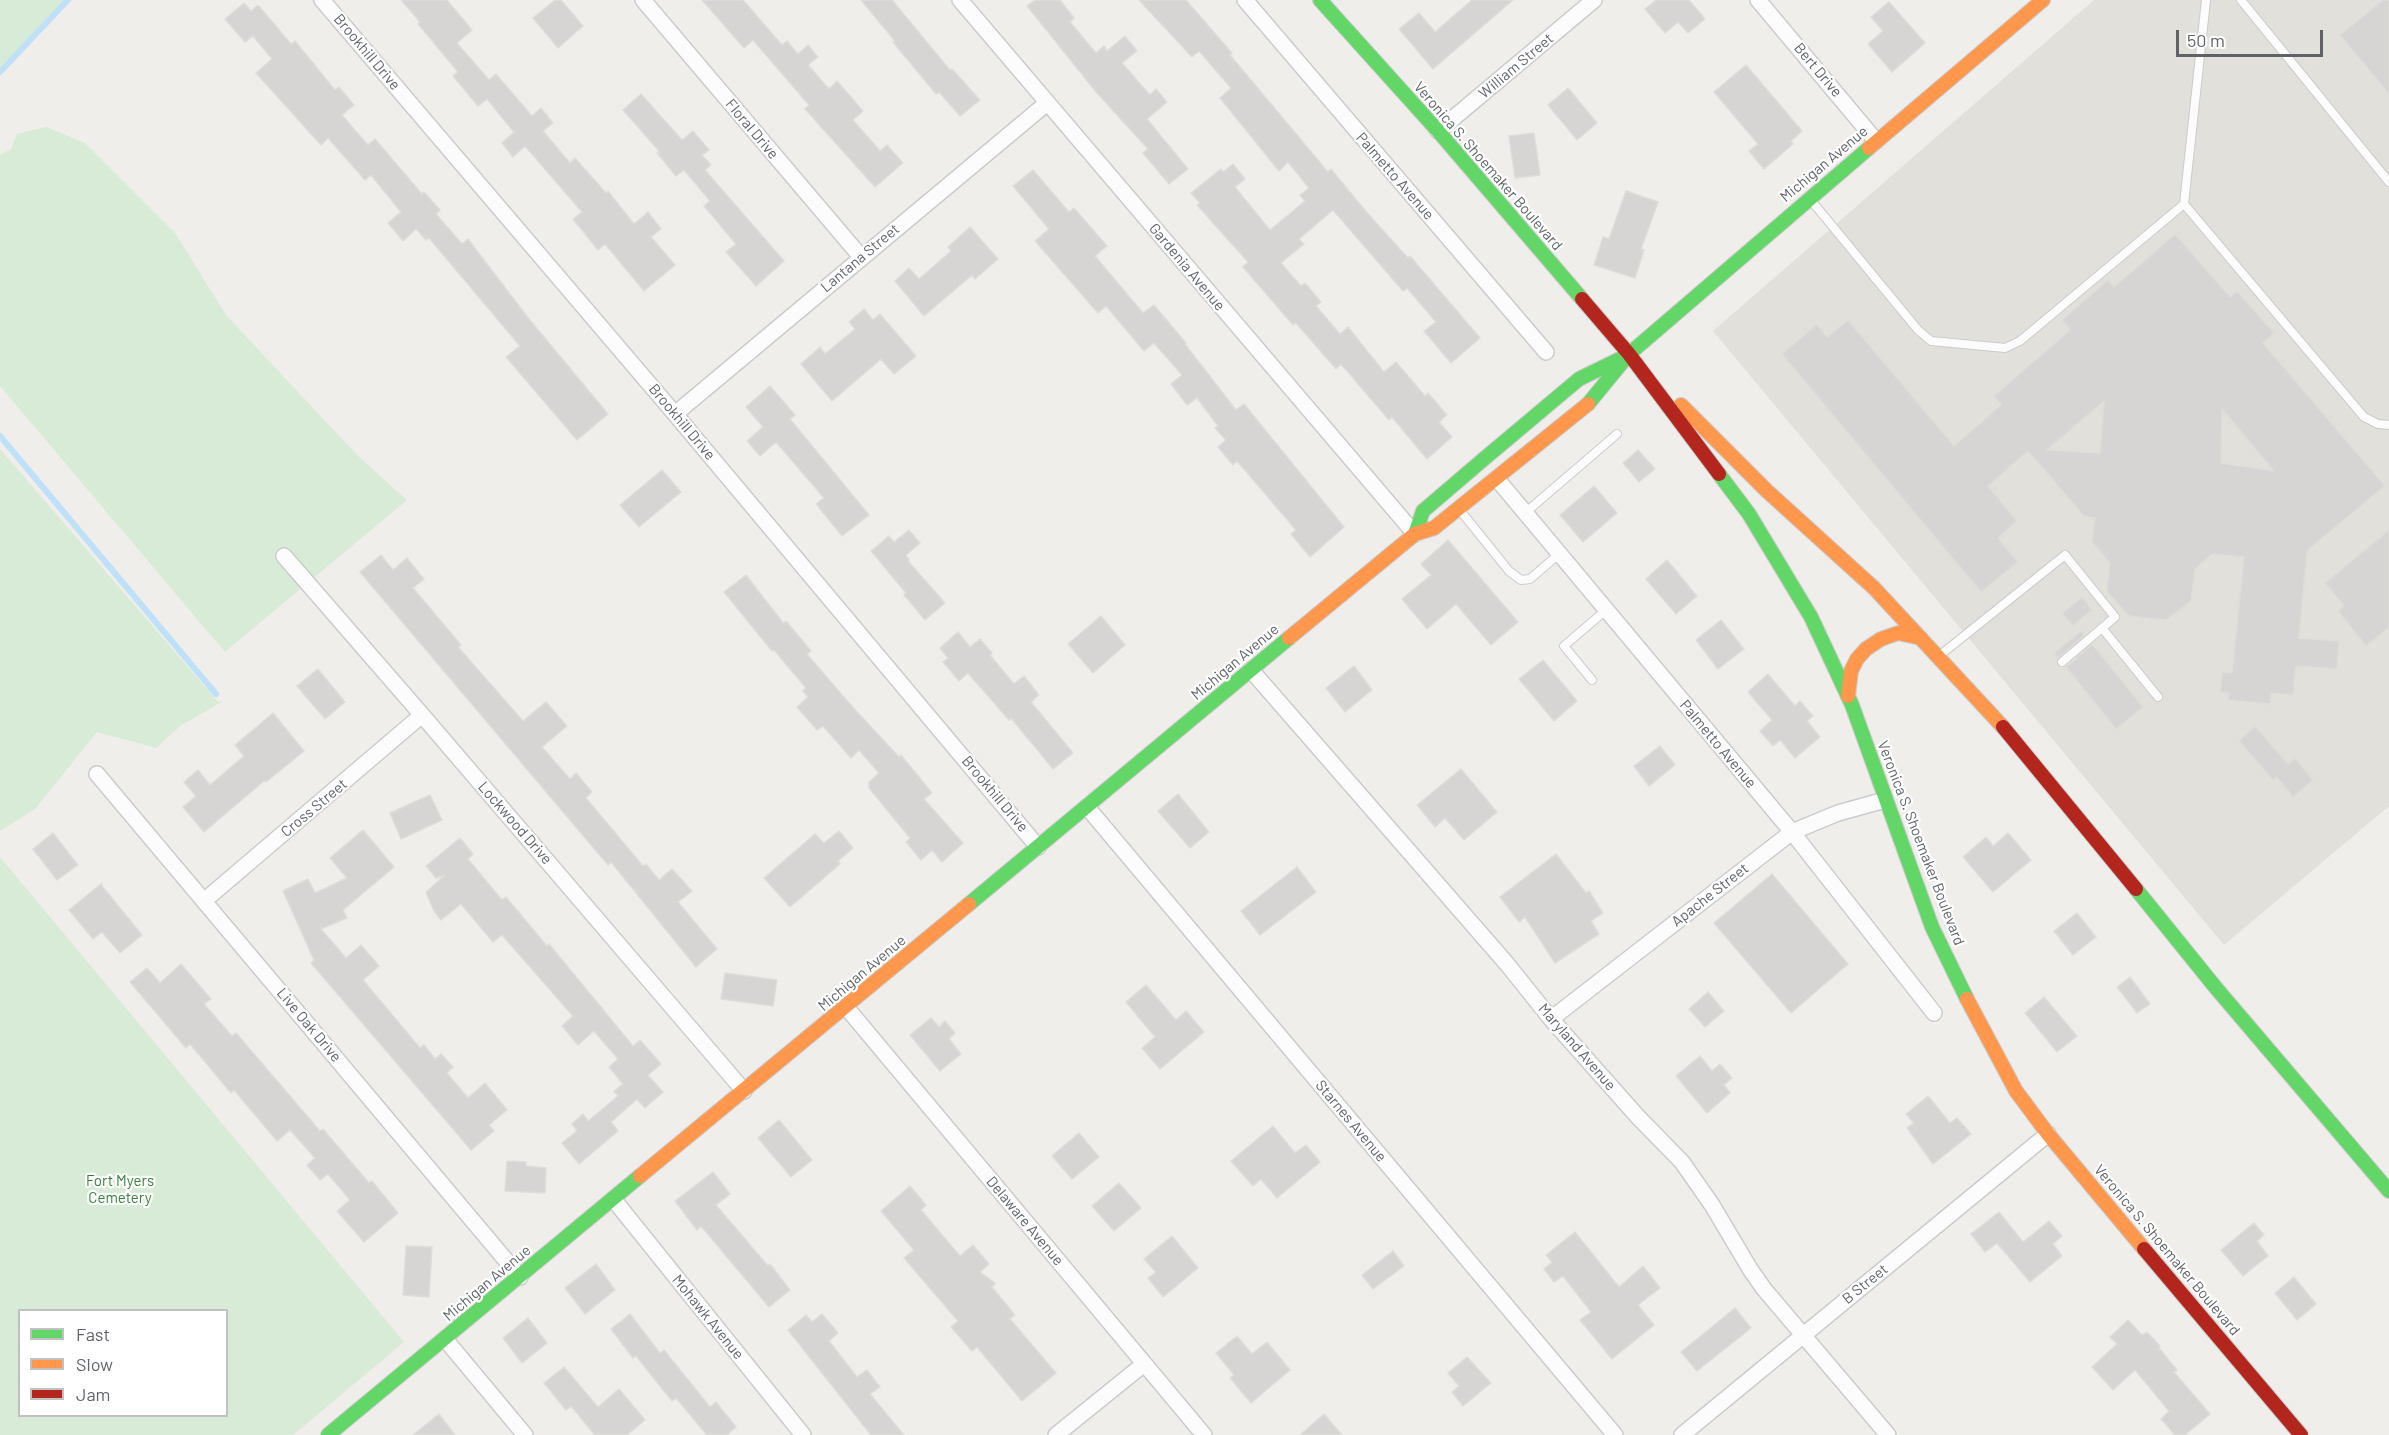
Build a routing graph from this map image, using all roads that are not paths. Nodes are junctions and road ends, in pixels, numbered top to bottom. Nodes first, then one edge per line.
1 (322, 0) edge
2 (643, 0) edge
3 (960, 0) edge
4 (1245, 0) edge
5 (1320, 0) edge
6 (1594, 0) edge
7 (1758, 0) edge
8 (2043, 0) edge
9 (2206, 0) edge
10 (2241, 0) edge
11 (1047, 103) junction
12 (1438, 131) junction
13 (1876, 141) junction
14 (2389, 182) edge
15 (1809, 198) junction
16 (2184, 204) junction
17 (861, 257) junction
18 (1546, 352) dead end
19 (1629, 354) junction
20 (675, 414) junction
21 (2389, 425) edge
22 (1617, 434) dead end
23 (1497, 479) junction
24 (1459, 509) junction
25 (1525, 513) junction
26 (1414, 534) junction
27 (1559, 554) junction
28 (284, 556) dead end
29 (1606, 610) junction
30 (2102, 628) junction
31 (1921, 639) junction
32 (1938, 657) junction
33 (2062, 662) dead end
34 (1251, 670) junction
35 (1592, 680) dead end
36 (1848, 696) junction
37 (2158, 697) dead end
38 (422, 715) junction
39 (97, 774) dead end
40 (1885, 800) junction
41 (1087, 807) junction
42 (1792, 832) junction
43 (1038, 847) junction
44 (205, 900) junction
45 (846, 1007) junction
46 (1934, 1013) dead end
47 (1551, 1019) junction
48 (744, 1091) junction
49 (2048, 1134) junction
50 (2389, 1191) edge
51 (614, 1200) junction
52 (520, 1277) junction
53 (1804, 1335) junction
54 (446, 1339) junction
55 (1144, 1364) junction
56 (328, 1435) edge
57 (525, 1435) edge
58 (803, 1435) edge
59 (1056, 1435) edge
60 (1204, 1435) edge
61 (1615, 1435) edge
62 (1682, 1435) edge
63 (1888, 1435) edge
64 (2301, 1435) edge

1 - 20 street, Brookhill Drive
2 - 17 street, Floral Drive
3 - 11 street, Gardenia Avenue
4 - 18 street, Palmetto Avenue
5 - 12 street, Veronica S. Shoemaker Boulevard
6 - 12 street, William Street
7 - 13 street, Bert Drive
8 - 13 street, Michigan Avenue
9 - 16 lane
10 - 14 lane
11 - 17 street, Lantana Street
11 - 26 street, Gardenia Avenue
12 - 19 street, Veronica S. Shoemaker Boulevard
13 - 15 street, Michigan Avenue
15 - 16 lane
15 - 19 street, Michigan Avenue
16 - 21 lane
17 - 20 street, Lantana Street
19 - 23 street, Michigan Avenue
19 - 26 street, Michigan Avenue
19 - 31 street, Veronica S. Shoemaker Boulevard
19 - 36 street, Veronica S. Shoemaker Boulevard
20 - 43 street, Brookhill Drive
22 - 25 lane
23 - 24 street, Michigan Avenue
23 - 25 street, Palmetto Avenue
24 - 26 street, Michigan Avenue
24 - 27 lane
25 - 27 street, Palmetto Avenue
26 - 34 street, Michigan Avenue
27 - 29 street, Palmetto Avenue
28 - 38 street, Lockwood Drive
29 - 35 lane
29 - 42 street, Palmetto Avenue
30 - 32 lane
30 - 33 lane
30 - 37 lane
31 - 32 street, Veronica S. Shoemaker Boulevard
31 - 36 street
32 - 50 street, Veronica S. Shoemaker Boulevard
34 - 41 street, Michigan Avenue
34 - 47 street, Maryland Avenue
36 - 40 street, Veronica S. Shoemaker Boulevard
38 - 44 street, Cross Street
38 - 48 street, Lockwood Drive
39 - 44 street, Live Oak Drive
40 - 42 street, Apache Street
40 - 49 street, Veronica S. Shoemaker Boulevard
41 - 43 street, Michigan Avenue
41 - 61 street, Starnes Avenue
42 - 46 street, Palmetto Avenue
42 - 47 street, Apache Street
43 - 45 street, Michigan Avenue
44 - 52 street, Live Oak Drive
45 - 48 street, Michigan Avenue
45 - 55 street, Delaware Avenue
47 - 53 street, Maryland Avenue
48 - 51 street, Michigan Avenue
49 - 53 street, B Street
49 - 64 street, Veronica S. Shoemaker Boulevard
51 - 52 street, Michigan Avenue
51 - 58 street, Mohawk Avenue
52 - 54 street, Michigan Avenue
53 - 62 street, B Street
53 - 63 street, Maryland Avenue
54 - 56 street, Michigan Avenue
54 - 57 street
55 - 59 street
55 - 60 street, Delaware Avenue

